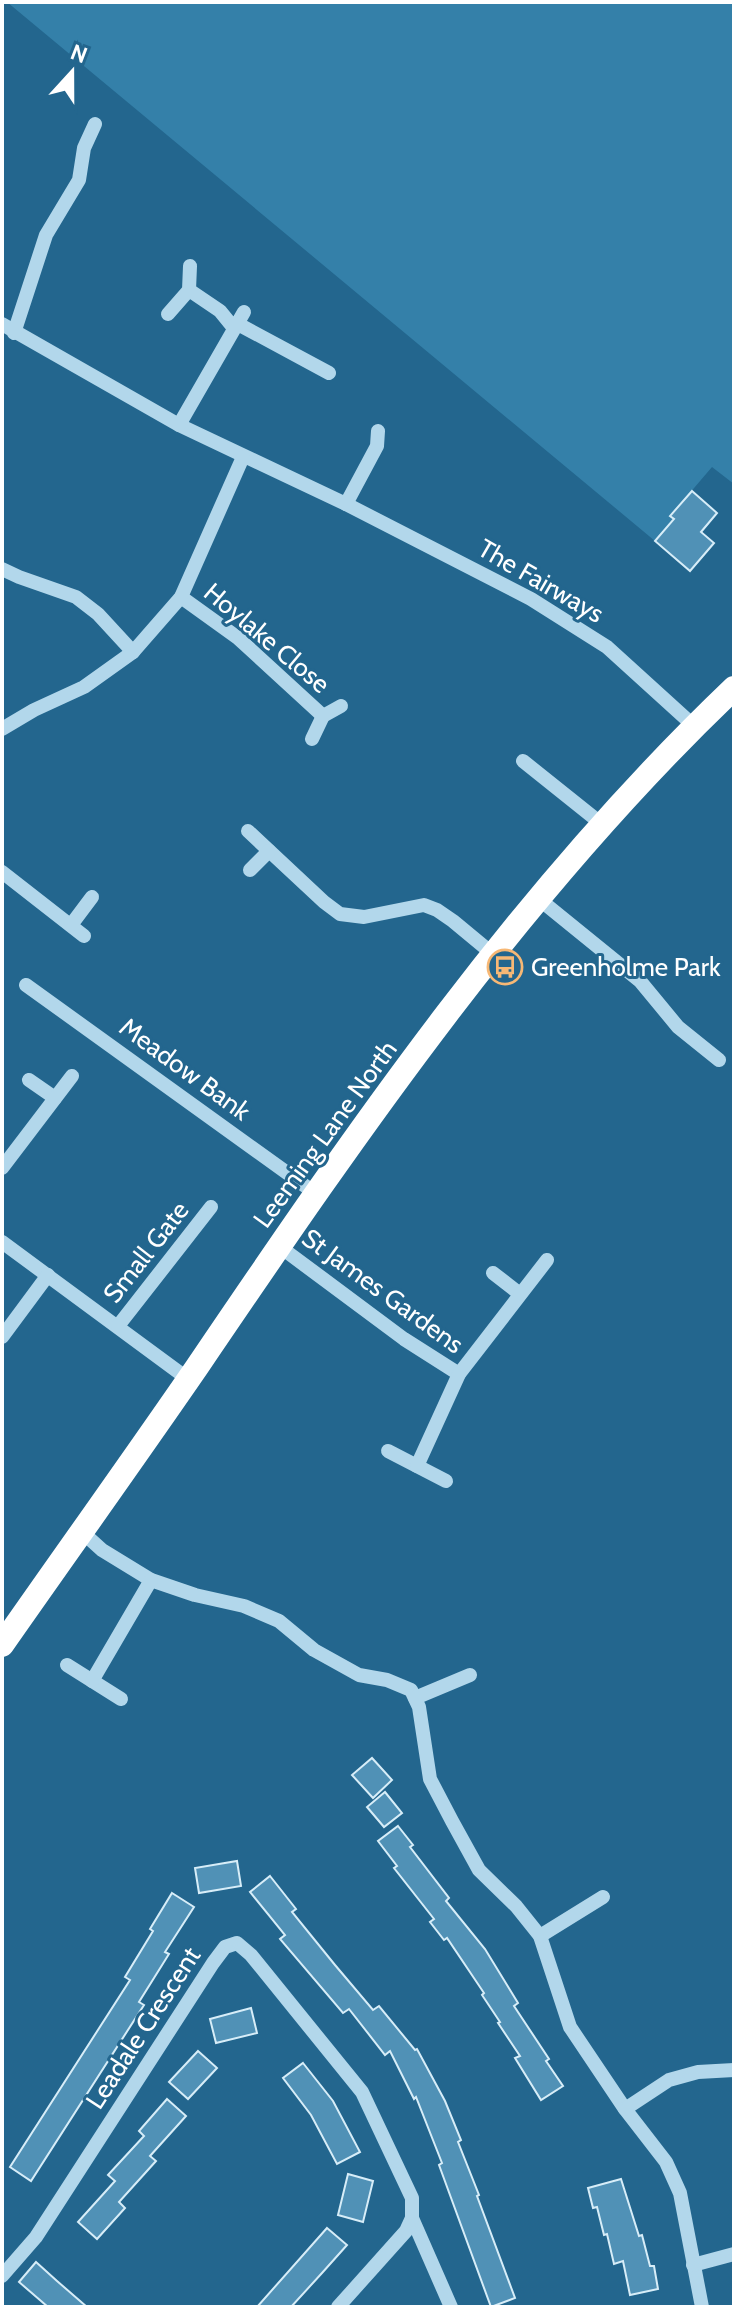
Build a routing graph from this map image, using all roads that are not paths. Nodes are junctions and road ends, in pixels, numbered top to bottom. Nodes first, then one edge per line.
1 (95, 124) dead end
2 (190, 266) dead end
3 (189, 290) junction
4 (168, 314) dead end
5 (238, 321) junction
6 (8, 329) edge
7 (329, 373) dead end
8 (179, 425) junction
9 (378, 431) dead end
10 (243, 457) junction
11 (346, 504) junction
12 (2, 569) edge
13 (181, 597) junction
14 (133, 652) junction
15 (734, 688) edge
16 (341, 706) dead end
17 (323, 716) junction
18 (694, 726) junction
19 (2, 729) edge
20 (312, 739) dead end
21 (523, 761) dead end
22 (603, 825) junction
23 (248, 831) dead end
24 (269, 851) junction
25 (250, 870) dead end
26 (2, 872) edge
27 (92, 897) dead end
28 (539, 899) junction
29 (71, 925) junction
30 (84, 936) dead end
31 (494, 955) junction
32 (26, 985) dead end
33 (719, 1060) dead end
34 (72, 1076) dead end
35 (29, 1080) dead end
36 (55, 1098) junction
37 (2, 1168) edge
38 (315, 1193) junction
39 (211, 1207) dead end
40 (2, 1242) edge
41 (279, 1246) junction
42 (547, 1260) dead end
43 (493, 1273) dead end
44 (48, 1275) junction
45 (520, 1294) junction
46 (118, 1326) junction
47 (2, 1337) edge
48 (459, 1374) junction
49 (188, 1379) junction
50 (388, 1451) dead end
51 (417, 1466) junction
52 (446, 1481) dead end
53 (81, 1531) junction
54 (151, 1580) junction
55 (2, 1645) edge
56 (67, 1665) dead end
57 (470, 1675) dead end
58 (92, 1681) junction
59 (415, 1698) junction
60 (121, 1699) dead end
61 (603, 1897) dead end
62 (540, 1936) junction
63 (734, 2070) edge
64 (625, 2109) junction
65 (412, 2218) junction
66 (734, 2254) edge
67 (693, 2265) junction
68 (2, 2276) edge
69 (338, 2307) edge
70 (451, 2307) edge
71 (702, 2307) edge

1 - 6 street
2 - 3 street
3 - 4 street
3 - 5 street
5 - 7 street
5 - 8 street
6 - 8 street, The Fairways
8 - 10 street, The Fairways
9 - 11 street
10 - 11 street, The Fairways
10 - 13 street
11 - 18 street, The Fairways
12 - 14 street
13 - 14 street
13 - 17 street, Hoylake Close
14 - 19 street
15 - 18 highway, Leeming Lane North
16 - 17 street
17 - 20 street
18 - 22 highway, Leeming Lane North
21 - 22 street
22 - 28 highway, Leeming Lane North
23 - 24 street
24 - 25 street
24 - 31 street
26 - 29 street
27 - 29 street
28 - 31 highway, Leeming Lane North
28 - 33 street
29 - 30 street
31 - 38 highway, Leeming Lane North
32 - 38 street, Meadow Bank
34 - 36 street
35 - 36 street
36 - 37 street
38 - 41 highway, Leeming Lane North
39 - 46 street, Small Gate
40 - 44 street
41 - 48 street, St James Gardens
41 - 49 highway, Leeming Lane North
42 - 45 street
43 - 45 street
44 - 46 street
44 - 47 street
45 - 48 street
46 - 49 street
48 - 51 street
49 - 53 highway, Leeming Lane North
50 - 51 street
51 - 52 street
53 - 54 street
53 - 55 highway, Leeming Lane North
54 - 58 street
54 - 59 street
56 - 58 street
57 - 59 street
58 - 60 street
59 - 62 street
61 - 62 street
62 - 64 street
63 - 64 street
64 - 67 street
65 - 68 street, Leadale Crescent
65 - 69 street
65 - 70 street
66 - 67 street
67 - 71 street

